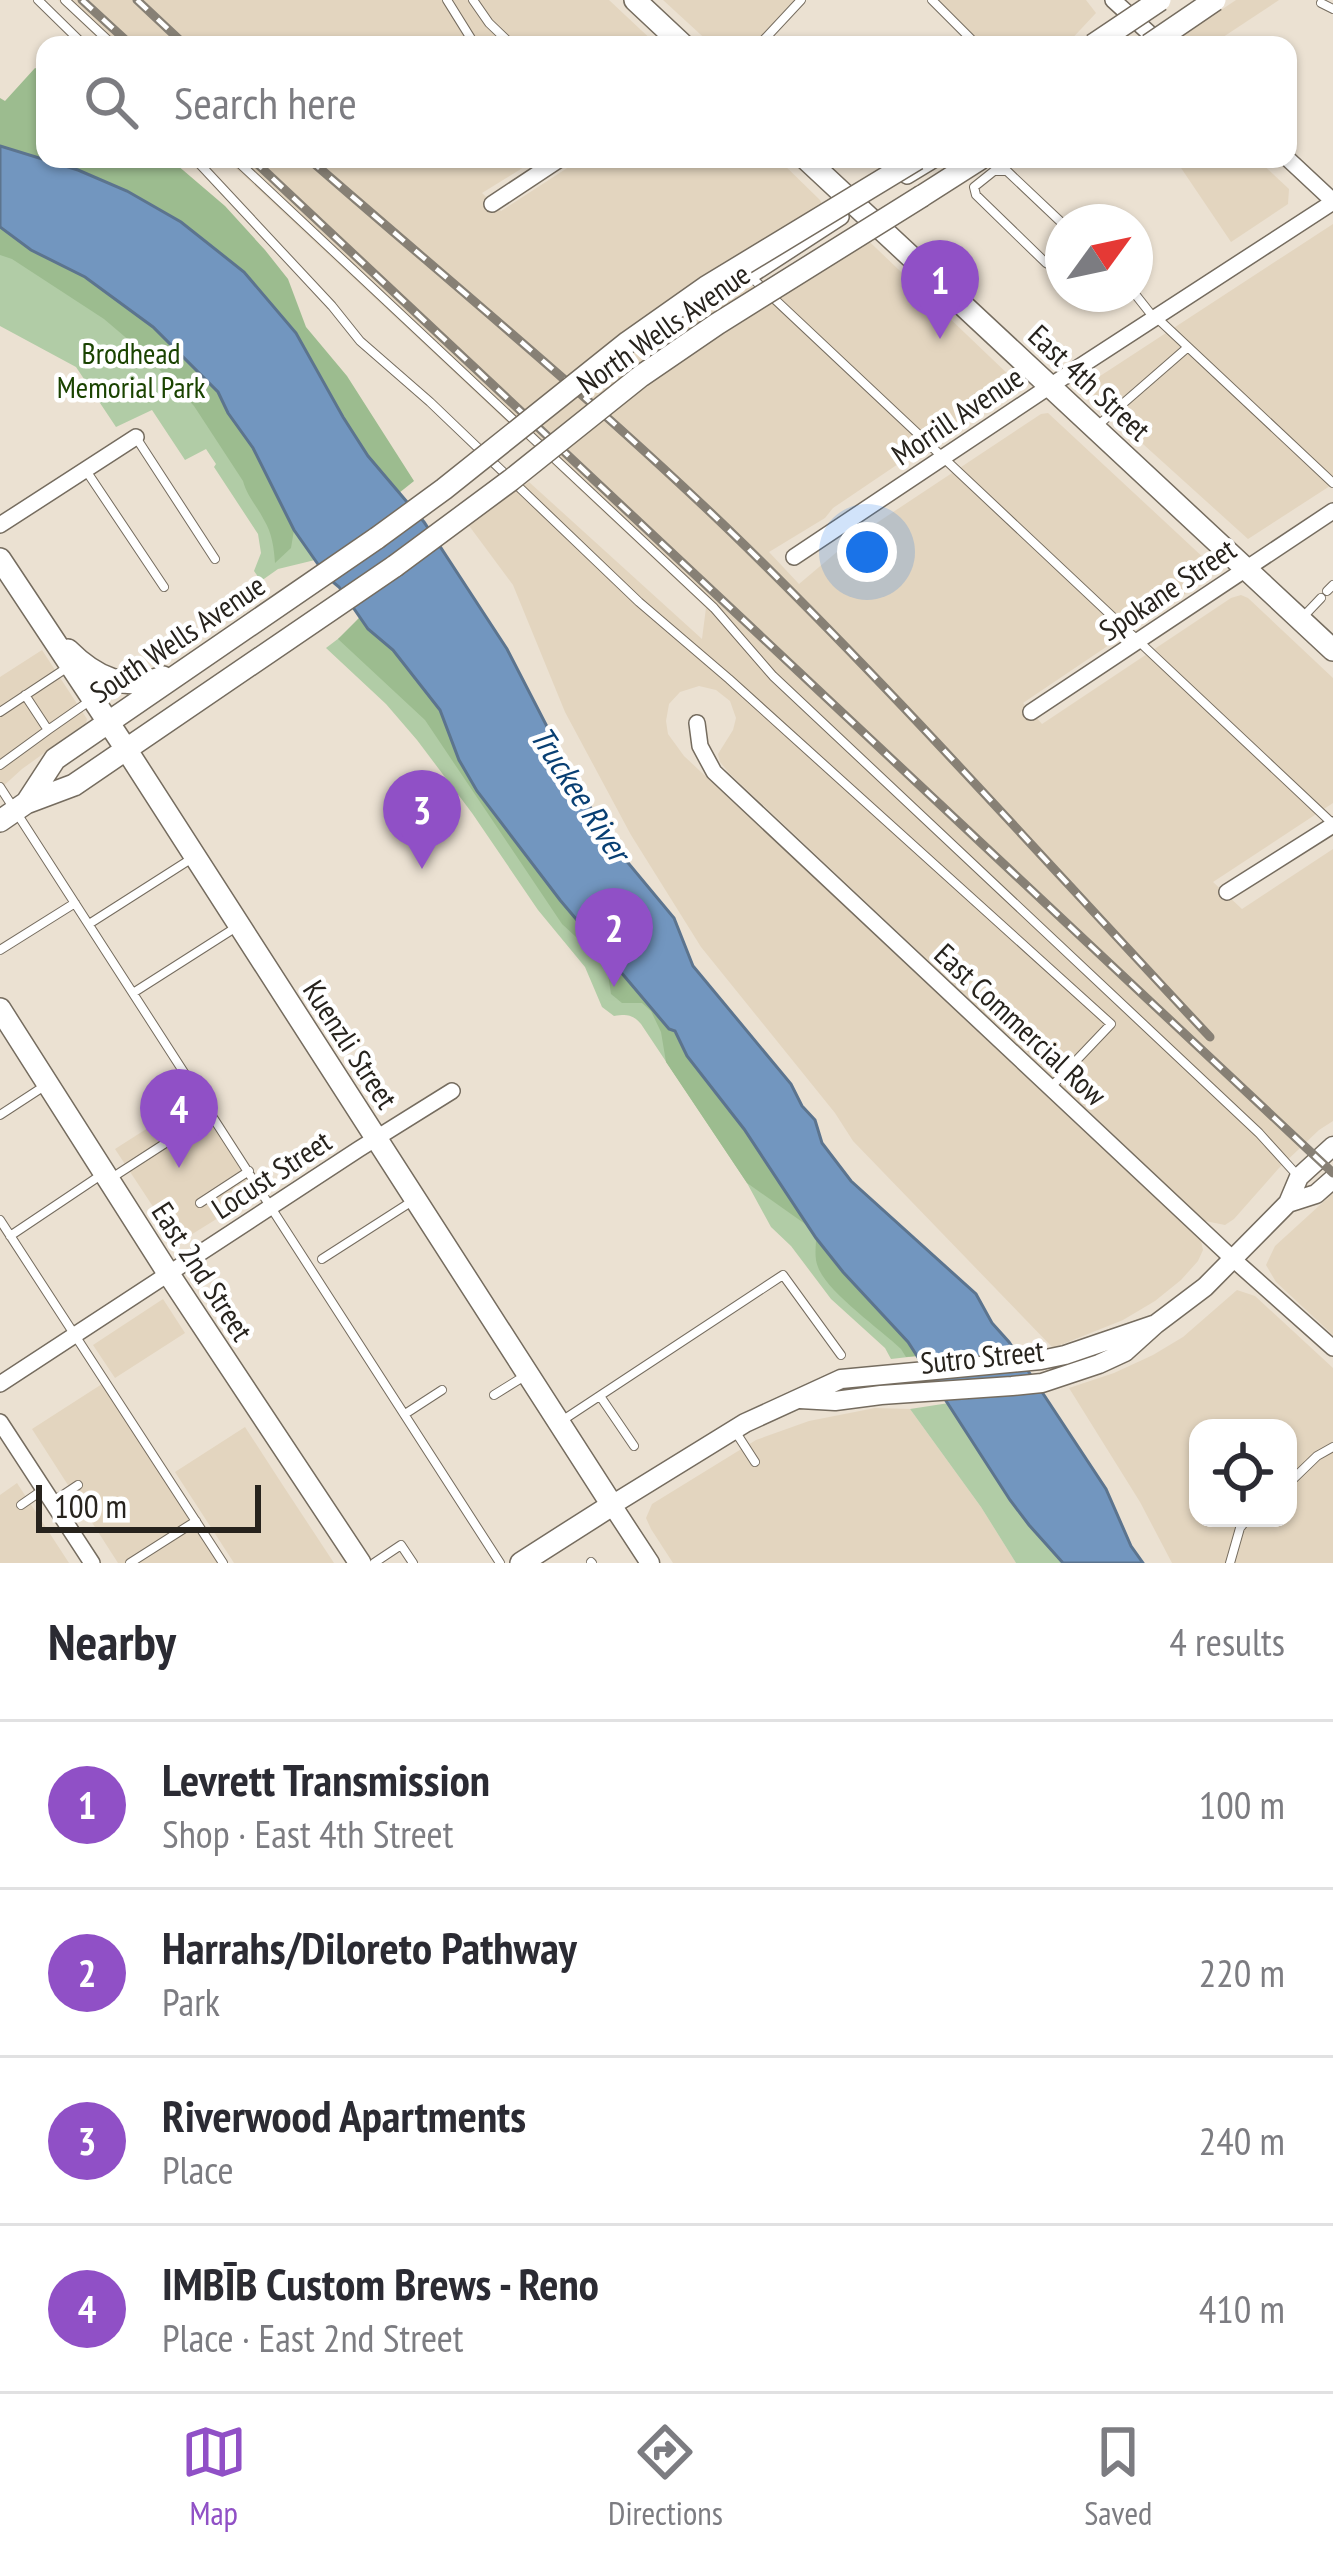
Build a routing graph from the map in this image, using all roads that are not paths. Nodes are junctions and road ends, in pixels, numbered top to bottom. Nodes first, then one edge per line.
1 (38, 0) edge
2 (65, 0) edge
3 (447, 0) edge
4 (472, 0) edge
5 (635, 0) edge
6 (801, 0) edge
7 (932, 0) edge
8 (1160, 0) edge
9 (1215, 0) edge
10 (1321, 3) dead end
11 (1125, 5) edge
12 (1333, 9) edge
13 (75, 36) edge
14 (103, 36) edge
15 (469, 36) edge
16 (503, 36) edge
17 (673, 36) edge
18 (767, 36) edge
19 (968, 36) edge
20 (1106, 36) edge
21 (1112, 36) edge
22 (1149, 36) edge
23 (1163, 36) edge
24 (203, 168) edge
25 (245, 168) edge
26 (546, 168) edge
27 (816, 168) edge
28 (902, 168) edge
29 (920, 168) edge
30 (966, 168) edge
31 (1297, 168) edge
32 (1333, 202) edge
33 (492, 204) dead end
34 (857, 206) junction
35 (1045, 207) edge
36 (1045, 262) edge
37 (750, 276) joint
38 (1151, 312) edge
39 (1156, 318) junction
40 (1188, 347) junction
41 (1050, 386) junction
42 (1095, 428) junction
43 (136, 437) joint
44 (943, 456) junction
45 (86, 470) junction
46 (1333, 483) edge
47 (1330, 518) edge
48 (0, 525) edge
49 (377, 538) joint
50 (794, 557) dead end
51 (0, 559) edge
52 (215, 560) dead end
53 (395, 566) joint
54 (1246, 569) junction
55 (164, 587) dead end
56 (1327, 592) edge
57 (1300, 620) junction
58 (44, 627) junction
59 (1138, 640) junction
60 (1333, 650) edge
61 (196, 662) junction
62 (70, 666) junction
63 (26, 695) junction
64 (92, 699) junction
65 (0, 712) edge
66 (1031, 712) dead end
67 (107, 723) junction
68 (697, 723) dead end
69 (48, 730) junction
70 (126, 749) junction
71 (0, 765) edge
72 (0, 787) edge
73 (14, 811) edge
74 (1333, 824) edge
75 (195, 857) junction
76 (1227, 892) dead end
77 (75, 903) junction
78 (89, 924) junction
79 (239, 926) junction
80 (0, 950) edge
81 (133, 993) junction
82 (0, 1009) edge
83 (47, 1084) junction
84 (1050, 1088) junction
85 (452, 1091) dead end
86 (212, 1113) junction
87 (0, 1115) edge
88 (376, 1138) junction
89 (1333, 1146) edge
90 (249, 1171) junction
91 (106, 1177) junction
92 (1299, 1178) junction
93 (1333, 1179) edge
94 (415, 1199) junction
95 (200, 1202) dead end
96 (1288, 1203) junction
97 (272, 1206) junction
98 (0, 1220) edge
99 (10, 1236) junction
100 (322, 1259) dead end
101 (1233, 1259) junction
102 (168, 1273) junction
103 (75, 1334) junction
104 (1333, 1348) edge
105 (841, 1355) dead end
106 (527, 1374) junction
107 (0, 1384) edge
108 (442, 1390) dead end
109 (494, 1395) dead end
110 (600, 1396) junction
111 (405, 1414) junction
112 (0, 1422) edge
113 (559, 1423) junction
114 (734, 1430) junction
115 (634, 1446) dead end
116 (1333, 1448) edge
117 (755, 1462) dead end
118 (1297, 1475) edge
119 (78, 1485) dead end
120 (48, 1496) junction
121 (21, 1504) dead end
122 (612, 1505) junction
123 (196, 1521) junction
124 (1241, 1527) edge
125 (92, 1563) edge
126 (130, 1563) edge
127 (223, 1563) edge
128 (360, 1563) edge
129 (374, 1563) edge
130 (413, 1563) edge
131 (500, 1563) edge
132 (521, 1563) edge
133 (650, 1563) edge
134 (1230, 1563) edge

1 - 13 lane
2 - 14 lane
3 - 15 lane
4 - 16 lane
5 - 17 main road
6 - 18 lane
7 - 19 lane
8 - 20 main road, bridge
9 - 23 main road, bridge
10 - 12 lane
11 - 21 street
11 - 22 street
24 - 84 lane
25 - 92 lane
26 - 33 street
27 - 34 main road, East 4th Street
28 - 49 main road, North Wells Avenue, bridge
29 - 34 street
30 - 53 main road, North Wells Avenue, bridge
31 - 32 street
32 - 39 street, Morrill Avenue
34 - 37 street
34 - 41 main road, East 4th Street
35 - 36 lane
37 - 44 lane
38 - 39 lane
39 - 40 lane
39 - 41 street, Morrill Avenue
40 - 42 lane
40 - 46 lane
41 - 42 main road, East 4th Street
41 - 44 street, Morrill Avenue
42 - 54 main road, East 4th Street
43 - 45 street
43 - 52 lane
44 - 50 street, Morrill Avenue
44 - 59 lane
45 - 48 street
45 - 55 lane
47 - 54 street, Spokane Street
49 - 61 main road, South Wells Avenue
51 - 58 main road, Kuenzli Street
53 - 70 main road, South Wells Avenue
54 - 57 main road, East 4th Street
54 - 59 street, Spokane Street
56 - 57 lane
57 - 60 main road, East 4th Street
58 - 61 main road
58 - 62 main road, Kuenzli Street
59 - 66 street, Spokane Street
59 - 74 lane
61 - 67 main road, South Wells Avenue
62 - 63 lane
62 - 64 main road, Kuenzli Street
63 - 65 lane
63 - 69 lane
64 - 67 main road, Kuenzli Street
64 - 69 lane
67 - 70 main road, Kuenzli Street
67 - 73 main road, South Wells Avenue
68 - 84 street, East Commercial Row
69 - 71 lane
70 - 73 main road, South Wells Avenue
70 - 75 main road, Kuenzli Street
72 - 73 lane
73 - 77 lane
74 - 76 street
75 - 78 lane
75 - 79 main road, Kuenzli Street
77 - 78 lane
77 - 80 lane
78 - 81 lane
79 - 81 lane
79 - 88 main road, Kuenzli Street
81 - 86 lane
82 - 83 main road, East 2nd Street
83 - 87 lane
83 - 91 main road, East 2nd Street
84 - 101 street, East Commercial Row
85 - 88 street, Locust Street
86 - 90 lane
86 - 91 lane
88 - 94 main road, Kuenzli Street
88 - 97 street, Locust Street
89 - 92 street, Sutro Street
90 - 95 lane
90 - 97 lane
91 - 99 lane
91 - 102 main road, East 2nd Street
92 - 96 street, Sutro Street
93 - 96 street, Sutro Street
94 - 100 lane
94 - 106 main road, Kuenzli Street
96 - 101 street, Sutro Street
97 - 102 street, Locust Street
97 - 111 lane
98 - 99 lane
99 - 103 lane
101 - 104 street, East Commercial Row
101 - 114 street, Sutro Street
102 - 103 street, Locust Street
102 - 128 main road, East 2nd Street
103 - 107 street, Locust Street
103 - 123 lane
105 - 110 lane
106 - 109 lane
106 - 113 main road, Kuenzli Street
108 - 111 lane
110 - 113 lane
110 - 115 lane
111 - 131 lane
112 - 120 street
113 - 122 main road, Kuenzli Street
114 - 117 lane
114 - 122 street, Sutro Street
116 - 118 lane
119 - 120 lane
120 - 121 lane
120 - 125 street
122 - 132 main road
122 - 133 street, Kuenzli Street
123 - 126 lane
123 - 127 lane
124 - 134 lane
129 - 130 lane

